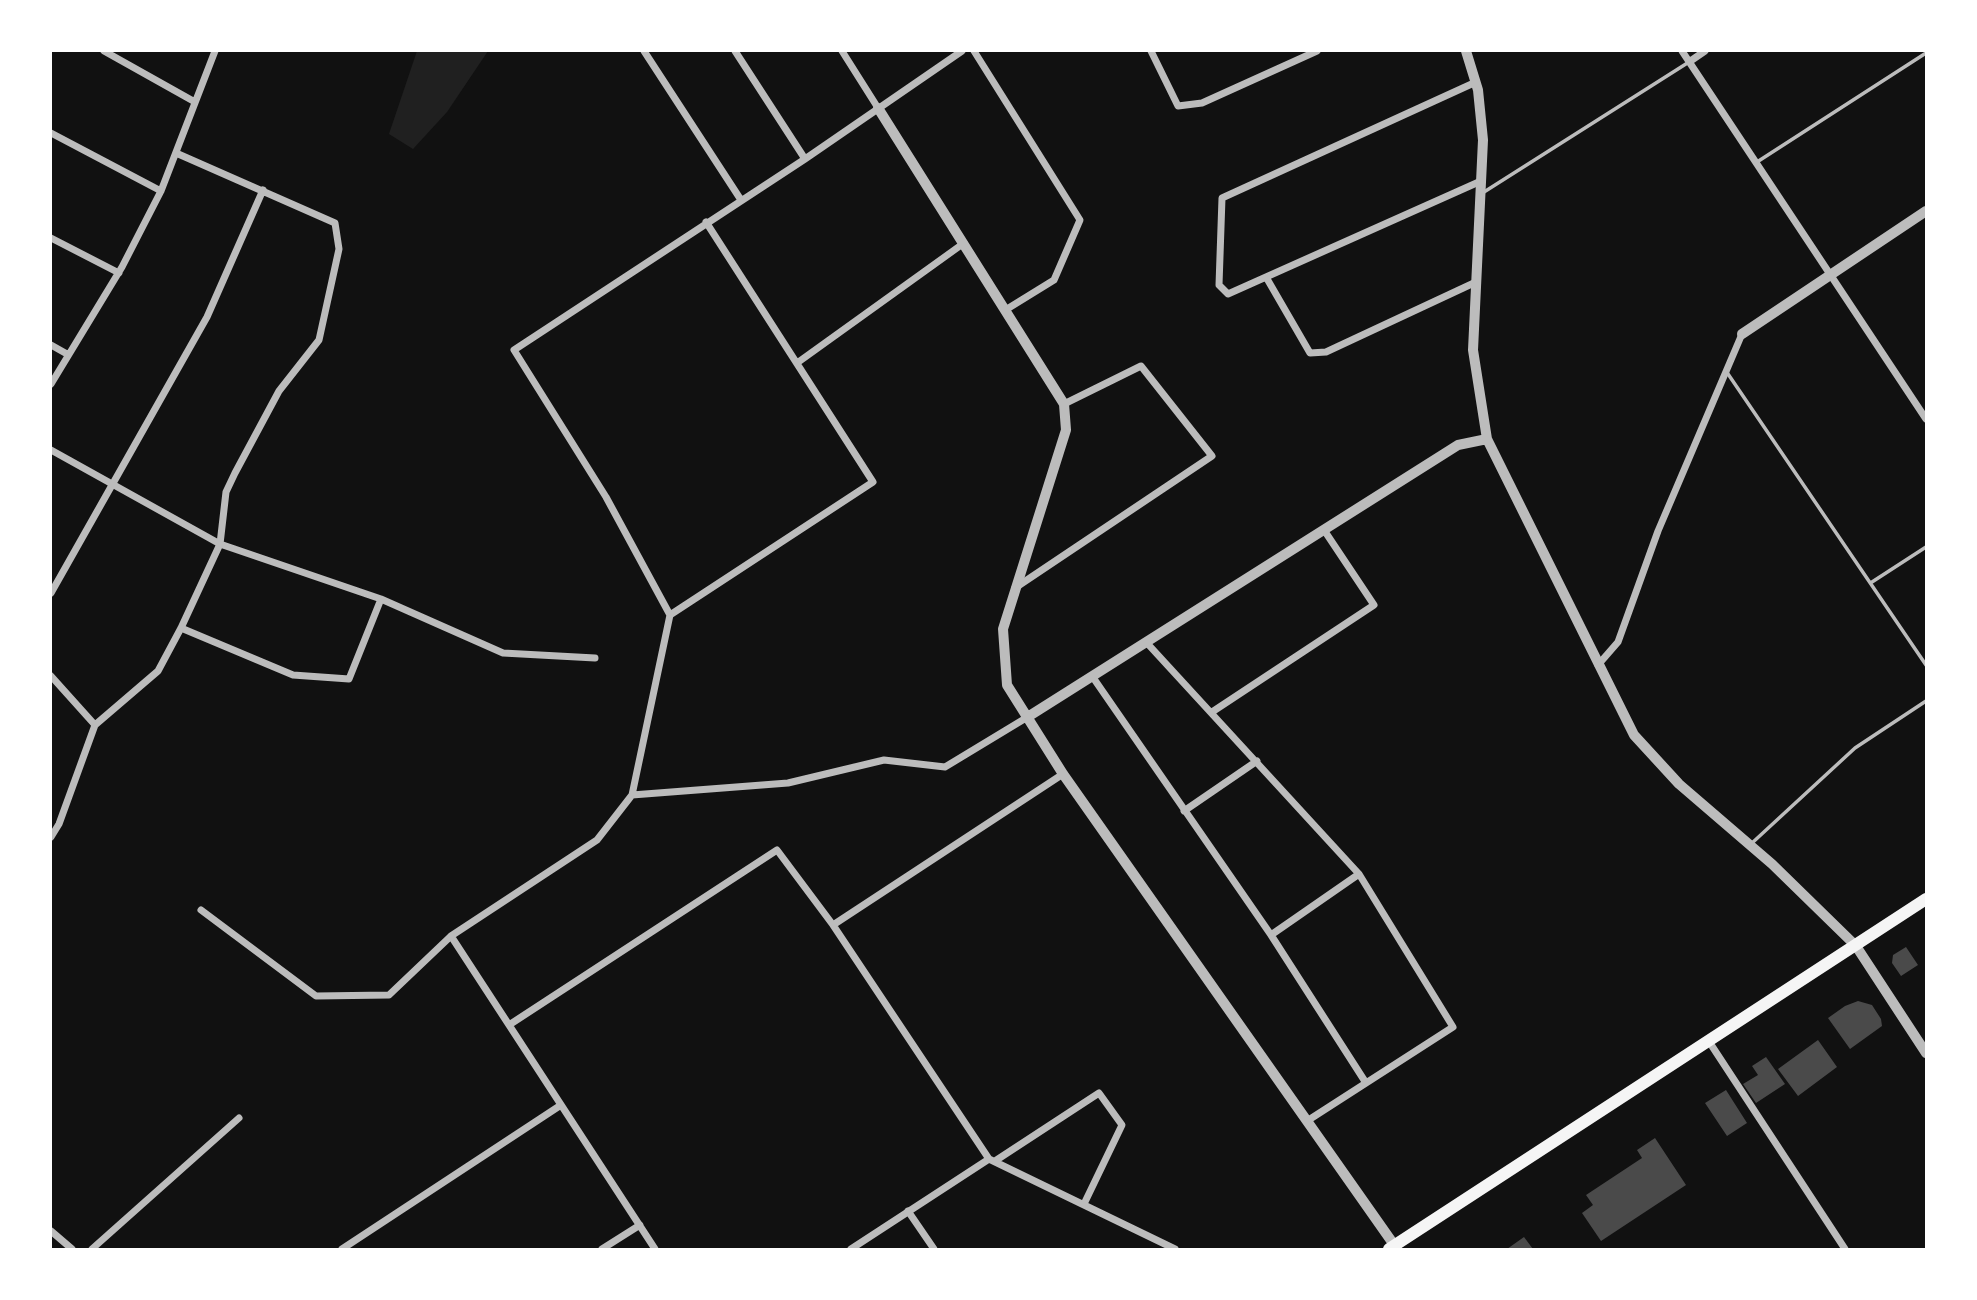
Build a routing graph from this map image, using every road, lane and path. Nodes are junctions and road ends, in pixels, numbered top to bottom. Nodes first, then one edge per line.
1 (104, 51) edge
2 (215, 51) edge
3 (644, 51) edge
4 (735, 51) edge
5 (842, 51) edge
6 (962, 51) edge
7 (974, 51) edge
8 (1151, 51) edge
9 (1317, 51) edge
10 (1466, 51) edge
11 (1682, 51) edge
12 (1705, 51) edge
13 (1926, 53) edge
14 (123, 55) edge
15 (1689, 62) junction
16 (1475, 82) junction
17 (195, 102) junction
18 (878, 108) junction
19 (51, 133) edge
20 (176, 153) junction
21 (805, 159) junction
22 (1757, 162) junction
23 (1481, 181) junction
24 (263, 190) junction
25 (161, 191) junction
26 (1480, 195) junction
27 (741, 200) junction
28 (1926, 211) edge
29 (706, 222) junction
30 (51, 238) edge
31 (964, 243) junction
32 (119, 272) junction
33 (1831, 272) junction
34 (1266, 277) junction
35 (1476, 282) junction
36 (1007, 309) junction
37 (1742, 334) joint
38 (51, 345) edge
39 (68, 354) junction
40 (797, 363) junction
41 (1724, 369) junction
42 (51, 384) edge
43 (1064, 404) junction
44 (1926, 419) edge
45 (1488, 439) junction
46 (51, 450) edge
47 (113, 483) junction
48 (1324, 530) junction
49 (220, 544) junction
50 (1926, 547) edge
51 (1872, 582) junction
52 (1014, 589) junction
53 (51, 593) edge
54 (381, 599) junction
55 (670, 615) junction
56 (181, 628) junction
57 (1146, 642) junction
58 (594, 658) dead end
59 (1598, 665) junction
60 (1926, 665) edge
61 (51, 676) edge
62 (1092, 676) junction
63 (1926, 701) edge
64 (1212, 712) junction
65 (1026, 718) junction
66 (95, 725) junction
67 (1257, 761) junction
68 (1063, 774) junction
69 (632, 794) junction
70 (1184, 811) junction
71 (51, 815) edge
72 (58, 824) junction
73 (51, 837) edge
74 (1749, 845) junction
75 (1359, 874) junction
76 (1926, 899) edge
77 (201, 910) dead end
78 (833, 925) junction
79 (1271, 935) junction
80 (451, 936) junction
81 (1856, 946) junction
82 (509, 1025) junction
83 (1708, 1040) junction
84 (1926, 1053) edge
85 (1366, 1083) junction
86 (561, 1105) junction
87 (239, 1118) dead end
88 (1307, 1121) junction
89 (992, 1160) junction
90 (1084, 1204) junction
91 (908, 1211) junction
92 (639, 1225) junction
93 (51, 1231) edge
94 (1394, 1248) edge
95 (72, 1249) edge
96 (92, 1249) edge
97 (342, 1249) edge
98 (601, 1249) edge
99 (655, 1249) edge
100 (850, 1249) edge
101 (934, 1249) edge
102 (1175, 1249) edge
103 (1845, 1249) edge

1 - 14 street
2 - 17 street
3 - 27 street
4 - 21 street
5 - 18 street
6 - 18 street
7 - 36 street
8 - 9 street
10 - 16 street
11 - 15 street
12 - 15 street
13 - 22 lane
14 - 17 street
15 - 22 street
15 - 26 lane
16 - 23 street
16 - 34 street
17 - 20 street
18 - 21 street
18 - 31 street
19 - 25 street
20 - 24 street
20 - 25 street
21 - 27 street
22 - 33 street
23 - 26 street
23 - 34 street
24 - 47 street
24 - 49 street
25 - 32 street
26 - 35 street
27 - 29 street
28 - 33 street
29 - 40 street
29 - 55 street
30 - 32 street
31 - 36 street
31 - 40 street
32 - 39 street
33 - 37 street
33 - 44 street
34 - 35 street
35 - 45 street
36 - 43 street
37 - 41 street
38 - 39 street
39 - 42 street
40 - 55 street
41 - 51 lane
41 - 59 street
43 - 52 street
43 - 52 street
45 - 48 street
45 - 59 street
46 - 47 street
47 - 49 street
47 - 53 street
48 - 57 street
48 - 64 street
49 - 54 street
49 - 56 street
50 - 51 lane
51 - 60 lane
52 - 65 street
54 - 56 street
54 - 58 street
55 - 69 street
56 - 66 street
57 - 62 street
57 - 64 street
59 - 74 street
61 - 66 street
62 - 65 street
62 - 70 street
63 - 74 lane
64 - 67 street
65 - 68 street
65 - 69 street
66 - 72 street
67 - 70 street
67 - 75 street
68 - 78 street
68 - 88 street
69 - 80 street
70 - 79 street
71 - 72 street
72 - 73 street
74 - 81 street
75 - 79 street
75 - 85 street
76 - 81 highway
77 - 80 street
78 - 82 street
78 - 89 street
79 - 85 street
80 - 82 street
81 - 83 highway
81 - 84 street
82 - 86 street
83 - 94 highway
83 - 103 street
85 - 88 street
86 - 92 street
86 - 97 street
87 - 96 street
88 - 94 street
89 - 90 street
89 - 90 street
89 - 91 street
90 - 102 street
91 - 100 street
91 - 101 street
92 - 98 street
92 - 99 street
93 - 95 street

